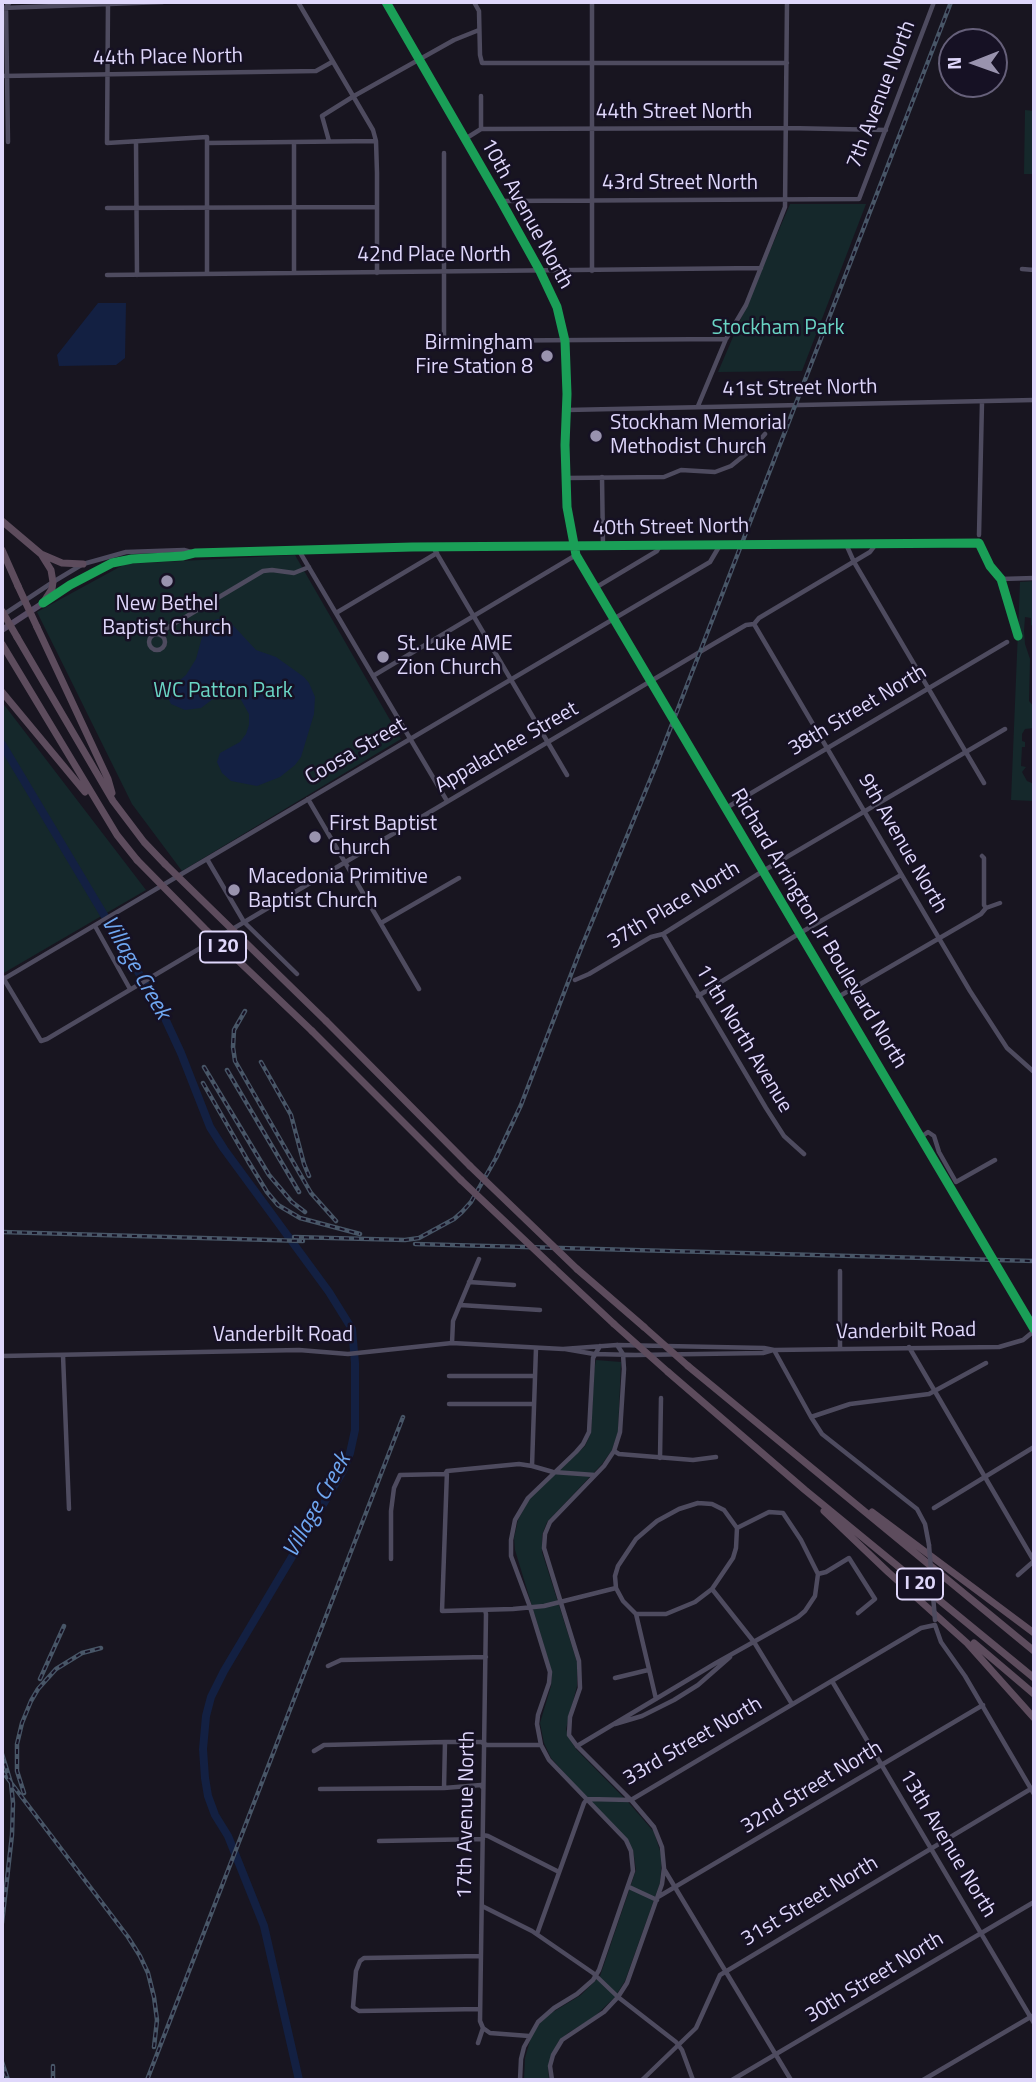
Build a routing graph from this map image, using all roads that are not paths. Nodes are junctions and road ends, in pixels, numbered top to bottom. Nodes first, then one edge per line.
1 (10, 2) edge
2 (163, 2) edge
3 (298, 2) edge
4 (387, 2) edge
5 (474, 2) edge
6 (592, 2) edge
7 (787, 2) edge
8 (934, 2) edge
9 (108, 3) edge
10 (4, 8) edge
11 (479, 30) junction
12 (419, 59) junction
13 (332, 62) junction
14 (593, 62) junction
15 (786, 63) junction
16 (107, 75) junction
17 (5, 76) edge
18 (354, 96) junction
19 (481, 96) dead end
20 (787, 128) junction
21 (481, 129) junction
22 (593, 130) junction
23 (886, 130) junction
24 (465, 139) junction
25 (207, 140) junction
26 (329, 141) junction
27 (376, 141) junction
28 (8, 142) dead end
29 (136, 142) junction
30 (294, 142) junction
31 (444, 153) dead end
32 (859, 199) joint
33 (786, 200) junction
34 (501, 201) junction
35 (593, 201) junction
36 (207, 207) junction
37 (377, 207) junction
38 (107, 208) dead end
39 (136, 208) junction
40 (294, 208) junction
41 (761, 268) junction
42 (1022, 269) dead end
43 (1034, 270) edge
44 (540, 271) junction
45 (592, 271) junction
46 (444, 272) junction
47 (295, 273) junction
48 (377, 273) junction
49 (207, 274) junction
50 (107, 275) dead end
51 (137, 275) junction
52 (726, 339) junction
53 (565, 341) junction
54 (1034, 400) edge
55 (982, 402) junction
56 (698, 406) junction
57 (567, 410) junction
58 (765, 435) dead end
59 (602, 477) junction
60 (566, 478) junction
61 (2, 521) edge
62 (979, 535) dead end
63 (661, 544) junction
64 (846, 544) junction
65 (876, 544) junction
66 (603, 545) junction
67 (720, 545) junction
68 (433, 547) junction
69 (573, 547) junction
70 (298, 548) junction
71 (2, 550) edge
72 (195, 553) junction
73 (436, 553) junction
74 (41, 554) junction
75 (576, 555) junction
76 (854, 562) junction
77 (83, 564) junction
78 (309, 567) junction
79 (1034, 578) edge
80 (1001, 579) junction
81 (53, 582) junction
82 (595, 587) junction
83 (43, 603) junction
84 (336, 613) junction
85 (2, 614) edge
86 (474, 617) junction
87 (613, 619) junction
88 (754, 624) junction
89 (2, 630) edge
90 (160, 635) dead end
91 (1018, 636) dead end
92 (1007, 642) dead end
93 (3, 646) edge
94 (373, 676) junction
95 (511, 679) junction
96 (651, 682) junction
97 (928, 689) junction
98 (2, 692) edge
99 (1005, 729) dead end
100 (410, 739) junction
101 (548, 743) junction
102 (827, 748) junction
103 (965, 752) junction
104 (567, 775) dead end
105 (984, 783) dead end
106 (308, 799) junction
107 (113, 801) junction
108 (447, 801) junction
109 (726, 808) junction
110 (864, 811) junction
111 (108, 820) junction
112 (982, 856) dead end
113 (207, 859) junction
114 (346, 862) junction
115 (762, 871) junction
116 (901, 875) junction
117 (459, 878) dead end
118 (1000, 903) dead end
119 (986, 908) junction
120 (244, 922) junction
121 (381, 923) junction
122 (96, 925) junction
123 (800, 933) junction
124 (663, 934) junction
125 (938, 938) junction
126 (297, 974) dead end
127 (2, 978) edge
128 (575, 980) dead end
129 (132, 988) junction
130 (419, 989) dead end
131 (698, 996) junction
132 (838, 997) junction
133 (1034, 1072) edge
134 (921, 1137) junction
135 (804, 1154) dead end
136 (995, 1160) dead end
137 (479, 1259) dead end
138 (840, 1271) dead end
139 (469, 1282) junction
140 (513, 1284) dead end
141 (460, 1305) junction
142 (540, 1310) dead end
143 (1034, 1330) edge
144 (452, 1343) junction
145 (617, 1345) junction
146 (600, 1346) junction
147 (909, 1347) junction
148 (536, 1348) junction
149 (563, 1349) junction
150 (840, 1349) junction
151 (774, 1350) junction
152 (575, 1352) junction
153 (594, 1354) junction
154 (623, 1354) junction
155 (636, 1354) junction
156 (63, 1355) junction
157 (2, 1356) edge
158 (986, 1363) dead end
159 (592, 1366) junction
160 (624, 1369) junction
161 (449, 1376) dead end
162 (535, 1376) junction
163 (934, 1391) junction
164 (661, 1398) dead end
165 (449, 1404) dead end
166 (534, 1404) junction
167 (811, 1417) junction
168 (1034, 1447) edge
169 (614, 1451) junction
170 (716, 1457) dead end
171 (660, 1458) junction
172 (532, 1465) junction
173 (447, 1471) junction
174 (554, 1472) junction
175 (596, 1475) junction
176 (823, 1476) junction
177 (984, 1478) junction
178 (805, 1490) junction
179 (934, 1508) dead end
180 (69, 1509) dead end
181 (737, 1528) junction
182 (391, 1559) dead end
183 (1034, 1561) edge
184 (818, 1574) junction
185 (1018, 1575) dead end
186 (895, 1578) junction
187 (616, 1588) junction
188 (712, 1589) junction
189 (560, 1602) junction
190 (530, 1607) junction
191 (485, 1610) junction
192 (858, 1613) dead end
193 (636, 1614) junction
194 (935, 1623) junction
195 (1034, 1632) edge
196 (754, 1642) junction
197 (1034, 1651) edge
198 (733, 1654) junction
199 (486, 1657) junction
200 (328, 1666) dead end
201 (649, 1670) junction
202 (615, 1678) dead end
203 (1034, 1678) edge
204 (832, 1681) junction
205 (1034, 1694) edge
206 (656, 1699) junction
207 (792, 1704) junction
208 (983, 1705) junction
209 (1034, 1718) edge
210 (613, 1725) junction
211 (445, 1742) junction
212 (484, 1743) junction
213 (541, 1745) junction
214 (577, 1746) junction
215 (314, 1751) dead end
216 (881, 1765) junction
217 (444, 1788) junction
218 (320, 1789) dead end
219 (483, 1789) junction
220 (1034, 1790) edge
221 (587, 1799) junction
222 (631, 1800) junction
223 (483, 1837) junction
224 (379, 1841) dead end
225 (931, 1849) junction
226 (664, 1868) junction
227 (559, 1872) junction
228 (629, 1887) junction
229 (676, 1887) junction
230 (657, 1899) junction
231 (1034, 1902) edge
232 (482, 1906) junction
233 (981, 1933) junction
234 (537, 1934) junction
235 (481, 1956) junction
236 (726, 1971) junction
237 (596, 1976) junction
238 (618, 1997) junction
239 (480, 2009) junction
240 (1032, 2016) edge
241 (1034, 2023) edge
242 (483, 2028) junction
243 (529, 2036) junction
244 (478, 2043) dead end
245 (679, 2045) junction
246 (776, 2055) junction
247 (520, 2080) edge
248 (552, 2080) edge
249 (642, 2080) edge
250 (693, 2080) edge
251 (732, 2080) edge
252 (791, 2080) edge
253 (923, 2080) edge

1 - 10 street
2 - 9 street
3 - 13 street
4 - 12 street, 10th Avenue North
5 - 11 street
6 - 14 street
7 - 15 street
8 - 23 street, 7th Avenue North
9 - 10 street
9 - 16 street
10 - 17 street
11 - 12 street
11 - 14 street
12 - 18 street
12 - 24 street, 10th Avenue North
13 - 16 street, 44th Place North
13 - 18 street
14 - 15 street
14 - 22 street
15 - 20 street
16 - 17 street, 44th Place North
16 - 29 street
17 - 28 street
18 - 26 street
18 - 27 street
19 - 21 street
20 - 22 street, 44th Street North
20 - 23 street, 44th Street North
20 - 33 street
21 - 22 street, 44th Street North
21 - 24 street
22 - 35 street
23 - 32 street, 7th Avenue North
24 - 34 street, 10th Avenue North
25 - 29 street
25 - 30 street
25 - 36 street
26 - 27 street
26 - 30 street
27 - 37 street
29 - 39 street
30 - 40 street
31 - 46 street
32 - 33 street, 43rd Street North
33 - 35 street, 43rd Street North
33 - 41 street
34 - 35 street, 43rd Street North
34 - 44 street, 10th Avenue North
35 - 45 street
36 - 39 street
36 - 40 street
36 - 49 street
37 - 40 street
37 - 48 street
38 - 39 street
39 - 51 street
40 - 47 street
41 - 45 street, 42nd Place North
41 - 52 street
42 - 43 street
44 - 45 street, 42nd Place North
44 - 46 street, 42nd Place North
44 - 53 street, 10th Avenue North
46 - 48 street, 42nd Place North
46 - 53 street
47 - 48 street, 42nd Place North
47 - 49 street, 42nd Place North
49 - 51 street, 42nd Place North
50 - 51 street, 42nd Place North
52 - 53 street
52 - 56 street
53 - 57 street, 10th Avenue North
54 - 55 street, 41st Street North
55 - 56 street, 41st Street North
55 - 62 street
56 - 57 street, 41st Street North
57 - 60 street, 10th Avenue North
58 - 59 street
59 - 60 street
59 - 66 street
60 - 69 street, 10th Avenue North
61 - 74 highway
63 - 66 street, 40th Street North
63 - 67 street, 40th Street North
63 - 82 street
64 - 65 street, 40th Street North
64 - 67 street, 40th Street North
64 - 76 street
65 - 76 street, Appalachee Street
65 - 80 street, 40th Street North
66 - 69 street, 40th Street North
67 - 87 street, Coosa Street
68 - 69 street, 40th Street North
68 - 70 street, 40th Street North
68 - 73 street
69 - 75 street, Richard Arrington Jr Boulevard North
70 - 72 street, 40th Street North
70 - 78 street
71 - 107 highway, bridge
72 - 77 street
72 - 83 street
73 - 84 street
73 - 86 street
74 - 77 highway
74 - 81 highway
75 - 82 street, Richard Arrington Jr Boulevard North
75 - 86 street
76 - 88 street, Appalachee Street
76 - 97 street
77 - 81 street
78 - 84 street
78 - 90 street
79 - 80 street
80 - 91 street
81 - 83 highway
81 - 85 street
82 - 87 street, Richard Arrington Jr Boulevard North
83 - 89 main road
84 - 94 street
85 - 107 highway, I 20, bridge
86 - 94 street
86 - 95 street
87 - 95 street, Coosa Street
87 - 96 street, Richard Arrington Jr Boulevard North
88 - 96 street, Appalachee Street
88 - 102 street, 9th Avenue North
92 - 97 street, 38th Street North
93 - 111 highway, I 20
94 - 100 street
95 - 100 street, Coosa Street
95 - 101 street
96 - 101 street, Appalachee Street
96 - 109 street, Richard Arrington Jr Boulevard North
97 - 102 street, 38th Street North
97 - 103 street
98 - 111 highway
99 - 103 street, 37th Place North
100 - 106 street, Coosa Street
100 - 108 street
101 - 104 street
101 - 108 street, Appalachee Street
102 - 109 street, 38th Street North
102 - 110 street, 9th Avenue North
103 - 105 street
103 - 110 street, 37th Place North
106 - 113 street, Coosa Street
106 - 114 street
107 - 176 highway, I 20, bridge
108 - 114 street, Appalachee Street
109 - 115 street, Richard Arrington Jr Boulevard North
110 - 115 street, 37th Place North
110 - 116 street, 9th Avenue North
111 - 178 highway, I 20, bridge
112 - 119 street
113 - 120 street
113 - 122 street, Coosa Street
114 - 120 street, Appalachee Street
114 - 121 street
115 - 123 street, Richard Arrington Jr Boulevard North
115 - 124 street, 37th Place North
116 - 123 street
116 - 125 street, 9th Avenue North
117 - 121 street
118 - 119 street
119 - 125 street
120 - 126 street
120 - 129 street, Appalachee Street
121 - 130 street
122 - 127 street, Coosa Street
122 - 129 street
123 - 131 street
123 - 132 street, Richard Arrington Jr Boulevard North
124 - 128 street, 37th Place North
124 - 131 street, 11th North Avenue
125 - 132 street
125 - 133 street, 9th Avenue North
127 - 129 street, Appalachee Street
131 - 135 street, 11th North Avenue
132 - 134 street, Richard Arrington Jr Boulevard North
134 - 136 street
134 - 143 street, Richard Arrington Jr Boulevard North, bridge
137 - 139 street
138 - 150 street
139 - 140 street
139 - 141 street
141 - 142 street
141 - 144 street
143 - 147 street, Vanderbilt Road
144 - 148 street, Vanderbilt Road
144 - 156 street, Vanderbilt Road
145 - 146 street, Vanderbilt Road
145 - 151 street, Vanderbilt Road
145 - 154 street
146 - 149 street, Vanderbilt Road
146 - 153 street
147 - 150 street, Vanderbilt Road
147 - 163 street
148 - 149 street, Vanderbilt Road
148 - 162 street
149 - 152 street, Vanderbilt Road
150 - 151 street, Vanderbilt Road
151 - 155 street, Vanderbilt Road
151 - 167 street
152 - 153 street, Vanderbilt Road
152 - 159 street
153 - 154 street, Vanderbilt Road
153 - 159 street
154 - 155 street, Vanderbilt Road
154 - 160 street
155 - 160 street
156 - 157 street, Vanderbilt Road
156 - 180 street
158 - 163 street
159 - 174 street
160 - 169 street
161 - 162 street
162 - 166 street
163 - 167 street
163 - 177 street
164 - 171 street
165 - 166 street
166 - 172 street
167 - 194 street, bridge
168 - 177 street
169 - 171 street
169 - 175 street
170 - 171 street
172 - 173 street
172 - 174 street
173 - 182 street
173 - 191 street
174 - 175 street
174 - 190 street
175 - 189 street
176 - 195 highway
176 - 197 highway, I 20
177 - 179 street
177 - 183 street
178 - 186 highway
178 - 203 highway, I 20
181 - 184 street
181 - 187 street
181 - 188 street
183 - 185 street
184 - 192 street
184 - 196 street
186 - 205 highway
186 - 209 highway
187 - 189 street
187 - 193 street
188 - 193 street
188 - 196 street
189 - 190 street
189 - 214 street
190 - 191 street
190 - 213 street
191 - 199 street, 17th Avenue North
193 - 201 street
194 - 204 street, 33rd Street North
194 - 208 street
196 - 198 street
196 - 207 street
198 - 206 street
198 - 210 street
199 - 200 street
199 - 212 street, 17th Avenue North
201 - 202 street
201 - 206 street
204 - 207 street, 33rd Street North
204 - 216 street, 13th Avenue North
206 - 210 street
207 - 222 street, 33rd Street North
208 - 216 street, 32nd Street North
208 - 220 street
210 - 214 street
211 - 212 street
211 - 215 street
211 - 217 street
212 - 213 street
212 - 219 street, 17th Avenue North
213 - 221 street
214 - 222 street
216 - 225 street, 13th Avenue North
216 - 229 street, 32nd Street North
217 - 218 street
217 - 219 street
219 - 223 street, 17th Avenue North
220 - 225 street, 31st Street North
221 - 222 street, 33rd Street North
221 - 227 street
221 - 228 street
222 - 226 street
223 - 224 street
223 - 227 street
223 - 232 street, 17th Avenue North
225 - 233 street, 13th Avenue North
225 - 236 street, 31st Street North
226 - 229 street
226 - 230 street
227 - 234 street
228 - 230 street
228 - 237 street
229 - 230 street, 32nd Street North
229 - 236 street
230 - 238 street
231 - 233 street, 30th Street North
232 - 234 street
232 - 235 street, 17th Avenue North
233 - 240 street, 13th Avenue North
233 - 246 street, 30th Street North
234 - 237 street
235 - 239 street, 17th Avenue North
235 - 239 street
236 - 245 street, 31st Street North
236 - 246 street
237 - 238 street
237 - 243 street
238 - 245 street
238 - 248 street
239 - 242 street, 17th Avenue North
240 - 241 street, 13th Avenue North
240 - 253 street
242 - 243 street
242 - 244 street
243 - 247 street
245 - 249 street, 31st Street North
245 - 250 street
246 - 251 street, 30th Street North
246 - 252 street

